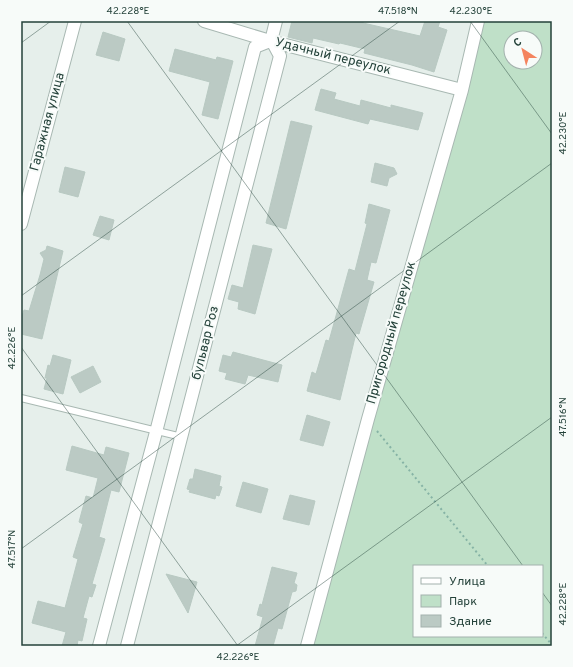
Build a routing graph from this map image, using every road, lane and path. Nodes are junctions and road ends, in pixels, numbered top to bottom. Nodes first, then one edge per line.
1 (75, 21) edge
2 (204, 21) edge
3 (276, 21) edge
4 (478, 21) edge
5 (271, 41) junction
6 (462, 90) junction
7 (21, 224) edge
8 (21, 398) edge
9 (368, 419) junction
10 (156, 432) junction
11 (182, 436) junction
12 (487, 565) edge
13 (543, 634) edge
14 (552, 645) edge
15 (99, 646) edge
16 (127, 646) edge
17 (307, 646) edge

1 - 7 street, Гаражная улица
2 - 5 street, Удачный переулок
3 - 5 street
4 - 6 street, Пригородный переулок
5 - 6 street, Удачный переулок
5 - 10 street
5 - 11 street, бульвар Роз
6 - 9 street, Пригородный переулок
8 - 10 lane
9 - 12 path
9 - 17 street, Пригородный переулок
10 - 11 lane
10 - 15 street
11 - 16 street, бульвар Роз
13 - 14 path

